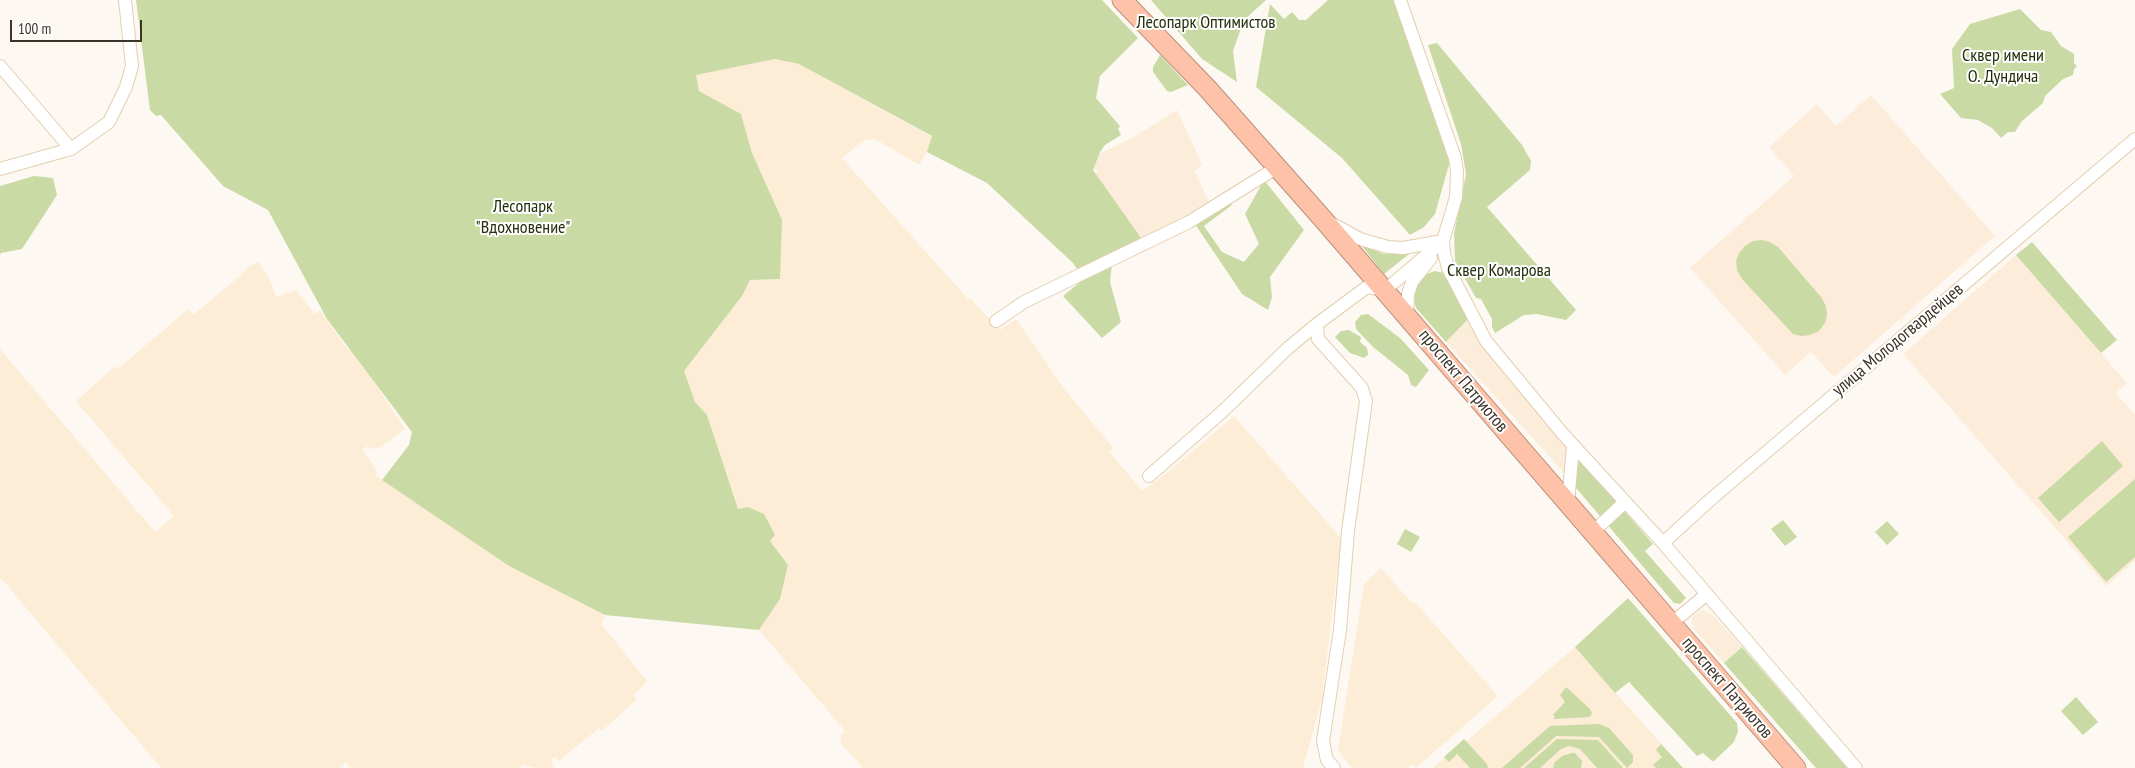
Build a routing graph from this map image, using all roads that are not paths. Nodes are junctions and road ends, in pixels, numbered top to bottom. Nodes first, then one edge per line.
1 (125, 0) edge
2 (1122, 0) edge
3 (1400, 0) edge
4 (0, 66) edge
5 (2135, 139) edge
6 (71, 149) junction
7 (1276, 168) junction
8 (0, 169) edge
9 (1322, 218) junction
10 (1443, 242) junction
11 (1385, 290) junction
12 (1407, 315) junction
13 (996, 322) dead end
14 (1317, 324) junction
15 (1573, 446) junction
16 (1149, 476) dead end
17 (1625, 502) junction
18 (1568, 503) junction
19 (1593, 532) junction
20 (1663, 543) junction
21 (1707, 594) junction
22 (1672, 623) junction
23 (1334, 768) edge
24 (1796, 768) edge
25 (1856, 768) edge

1 - 6 street
2 - 7 highway, проспект Патриотов
3 - 10 street
4 - 6 street
5 - 20 street, улица Молодогвардейцев
6 - 8 street
7 - 9 highway, проспект Патриотов
7 - 13 street
9 - 10 street
9 - 11 highway, проспект Патриотов
10 - 11 street
10 - 12 street
10 - 15 street
11 - 12 highway, проспект Патриотов
11 - 14 street
12 - 18 highway, проспект Патриотов
14 - 16 street
14 - 23 street
15 - 17 street
15 - 18 street
17 - 19 street
17 - 20 street
18 - 19 highway, проспект Патриотов
19 - 22 highway, проспект Патриотов
20 - 21 street
21 - 22 street
21 - 25 street
22 - 24 highway, проспект Патриотов

